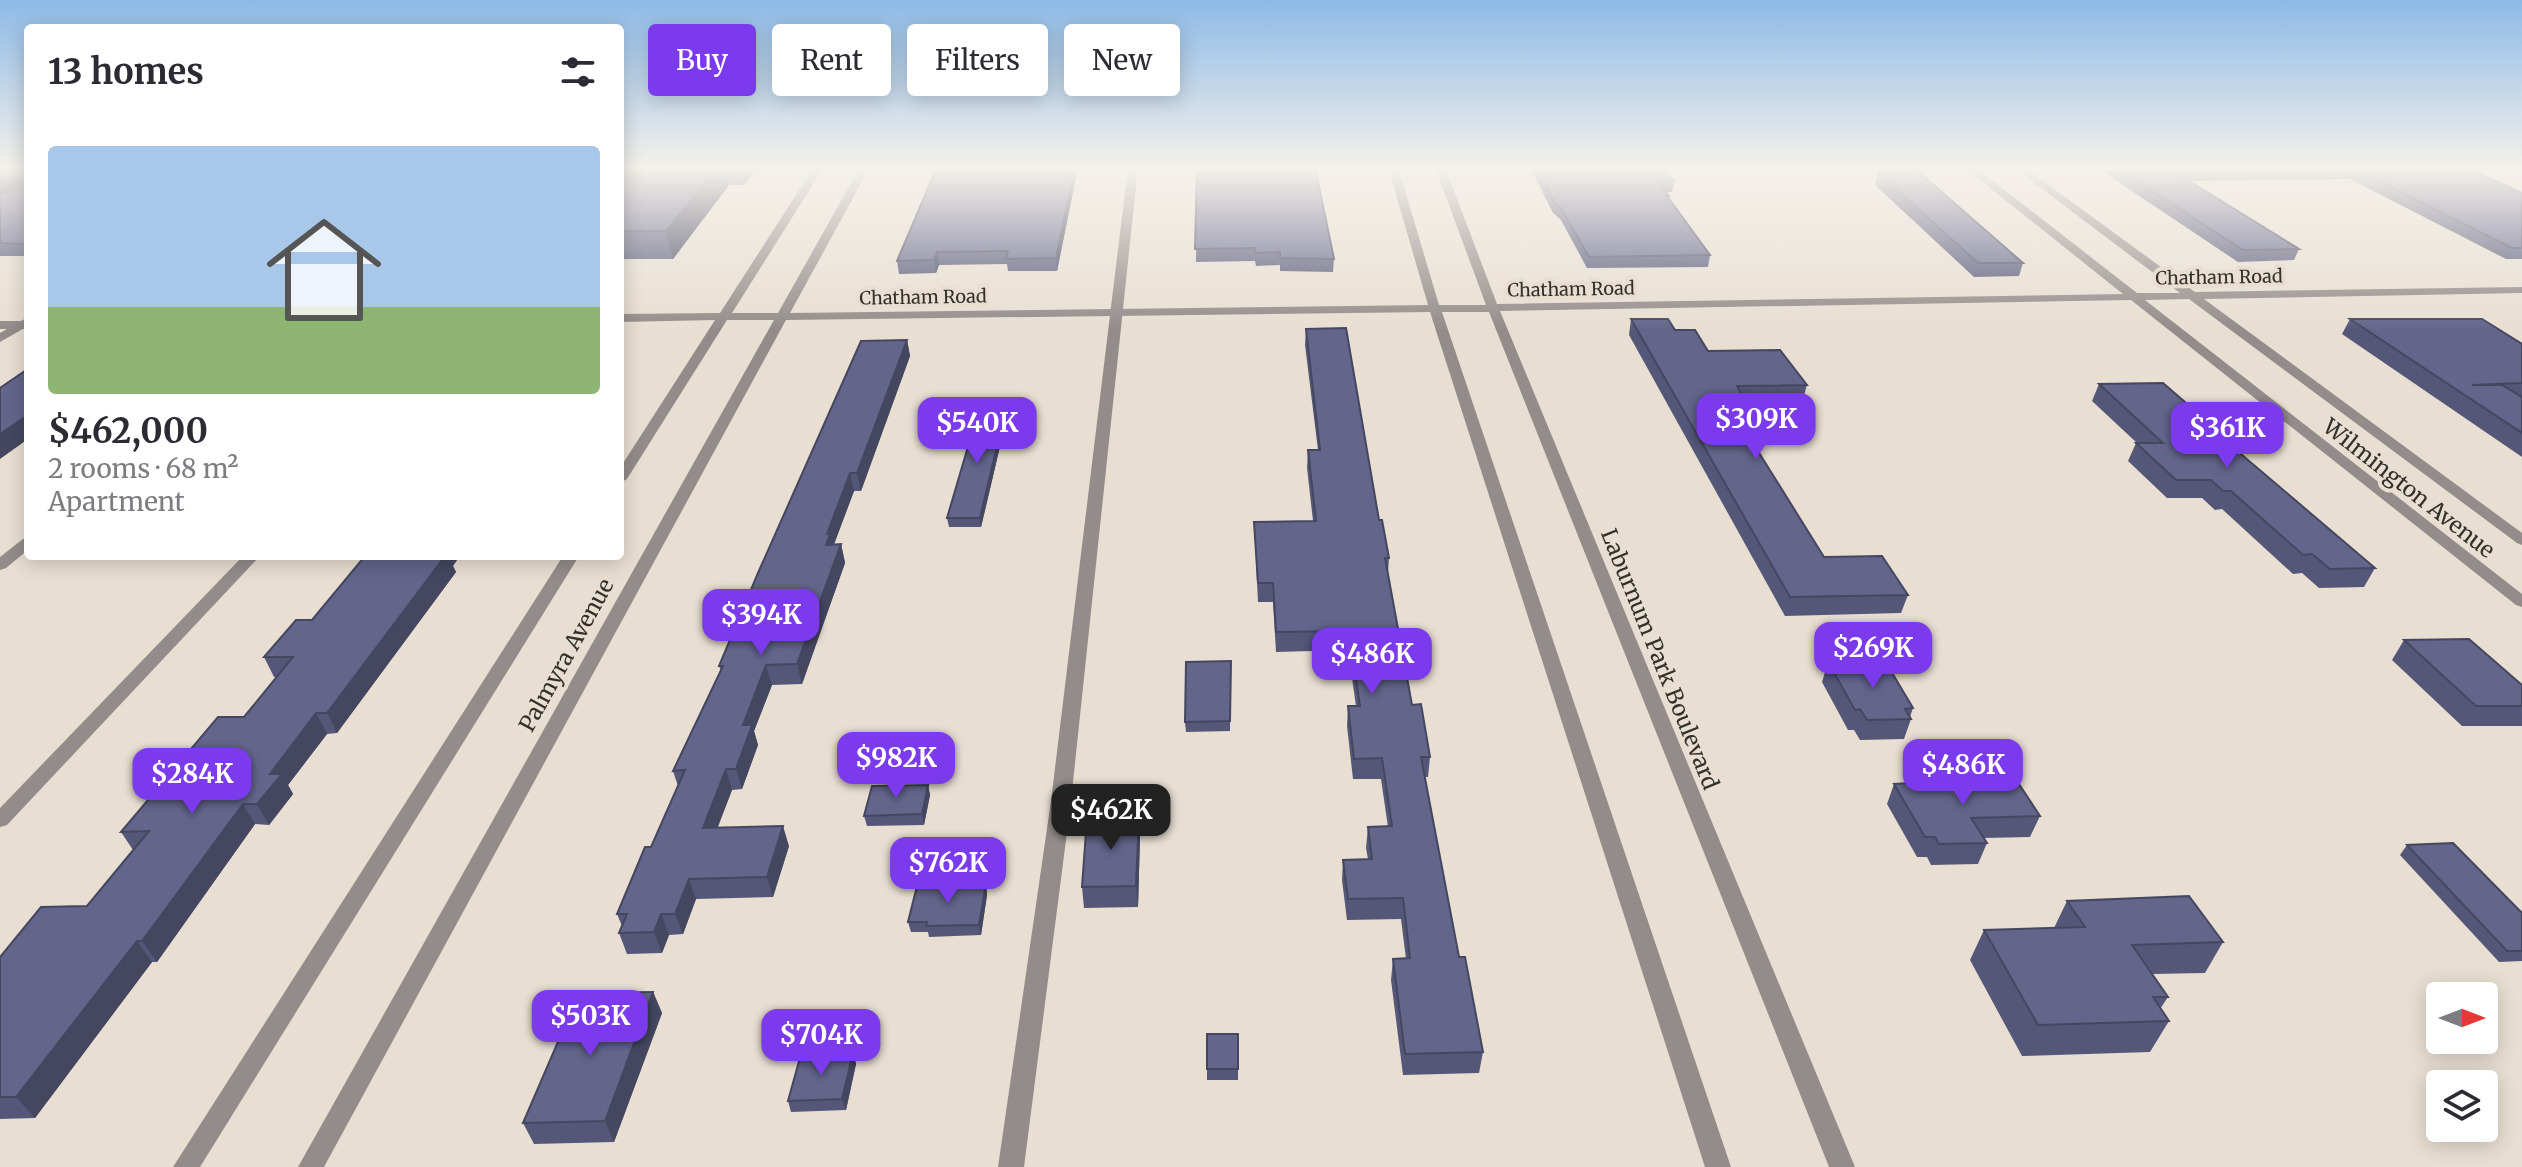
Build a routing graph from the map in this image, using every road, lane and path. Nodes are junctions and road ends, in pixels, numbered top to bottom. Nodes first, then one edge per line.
1 (784, 221) edge
2 (835, 221) edge
3 (1127, 221) edge
4 (1409, 221) edge
5 (1460, 221) edge
6 (2038, 221) edge
7 (2091, 221) edge
8 (2522, 290) edge
9 (2133, 296) junction
10 (2192, 296) junction
11 (1493, 308) junction
12 (1434, 309) junction
13 (1116, 312) junction
14 (722, 317) junction
15 (781, 317) junction
16 (624, 318) edge
17 (24, 324) edge
18 (0, 325) edge
19 (24, 325) edge
20 (0, 338) edge
21 (624, 473) edge
22 (2522, 540) edge
23 (24, 545) edge
24 (248, 560) edge
25 (568, 560) edge
26 (0, 565) edge
27 (2522, 602) edge
28 (0, 820) edge
29 (186, 1167) edge
30 (311, 1167) edge
31 (1011, 1167) edge
32 (1718, 1167) edge
33 (1842, 1167) edge

1 - 14 street
2 - 15 street, Palmyra Avenue
3 - 13 street
4 - 12 street
5 - 11 street, Laburnum Park Boulevard
6 - 9 street, Wilmington Avenue
7 - 10 street, Wilmington Avenue
8 - 10 street, Chatham Road
9 - 10 street, Chatham Road
9 - 11 street, Chatham Road
9 - 27 street, Wilmington Avenue
10 - 22 street, Wilmington Avenue
11 - 12 street, Chatham Road
11 - 33 street, Laburnum Park Boulevard
12 - 13 street, Chatham Road
12 - 32 street
13 - 15 street, Chatham Road
13 - 31 street
14 - 15 street, Chatham Road
14 - 16 street, Chatham Road
14 - 21 street
15 - 30 street, Palmyra Avenue
17 - 18 street
19 - 20 street
23 - 26 street
24 - 28 street
25 - 29 street, Palmyra Avenue

